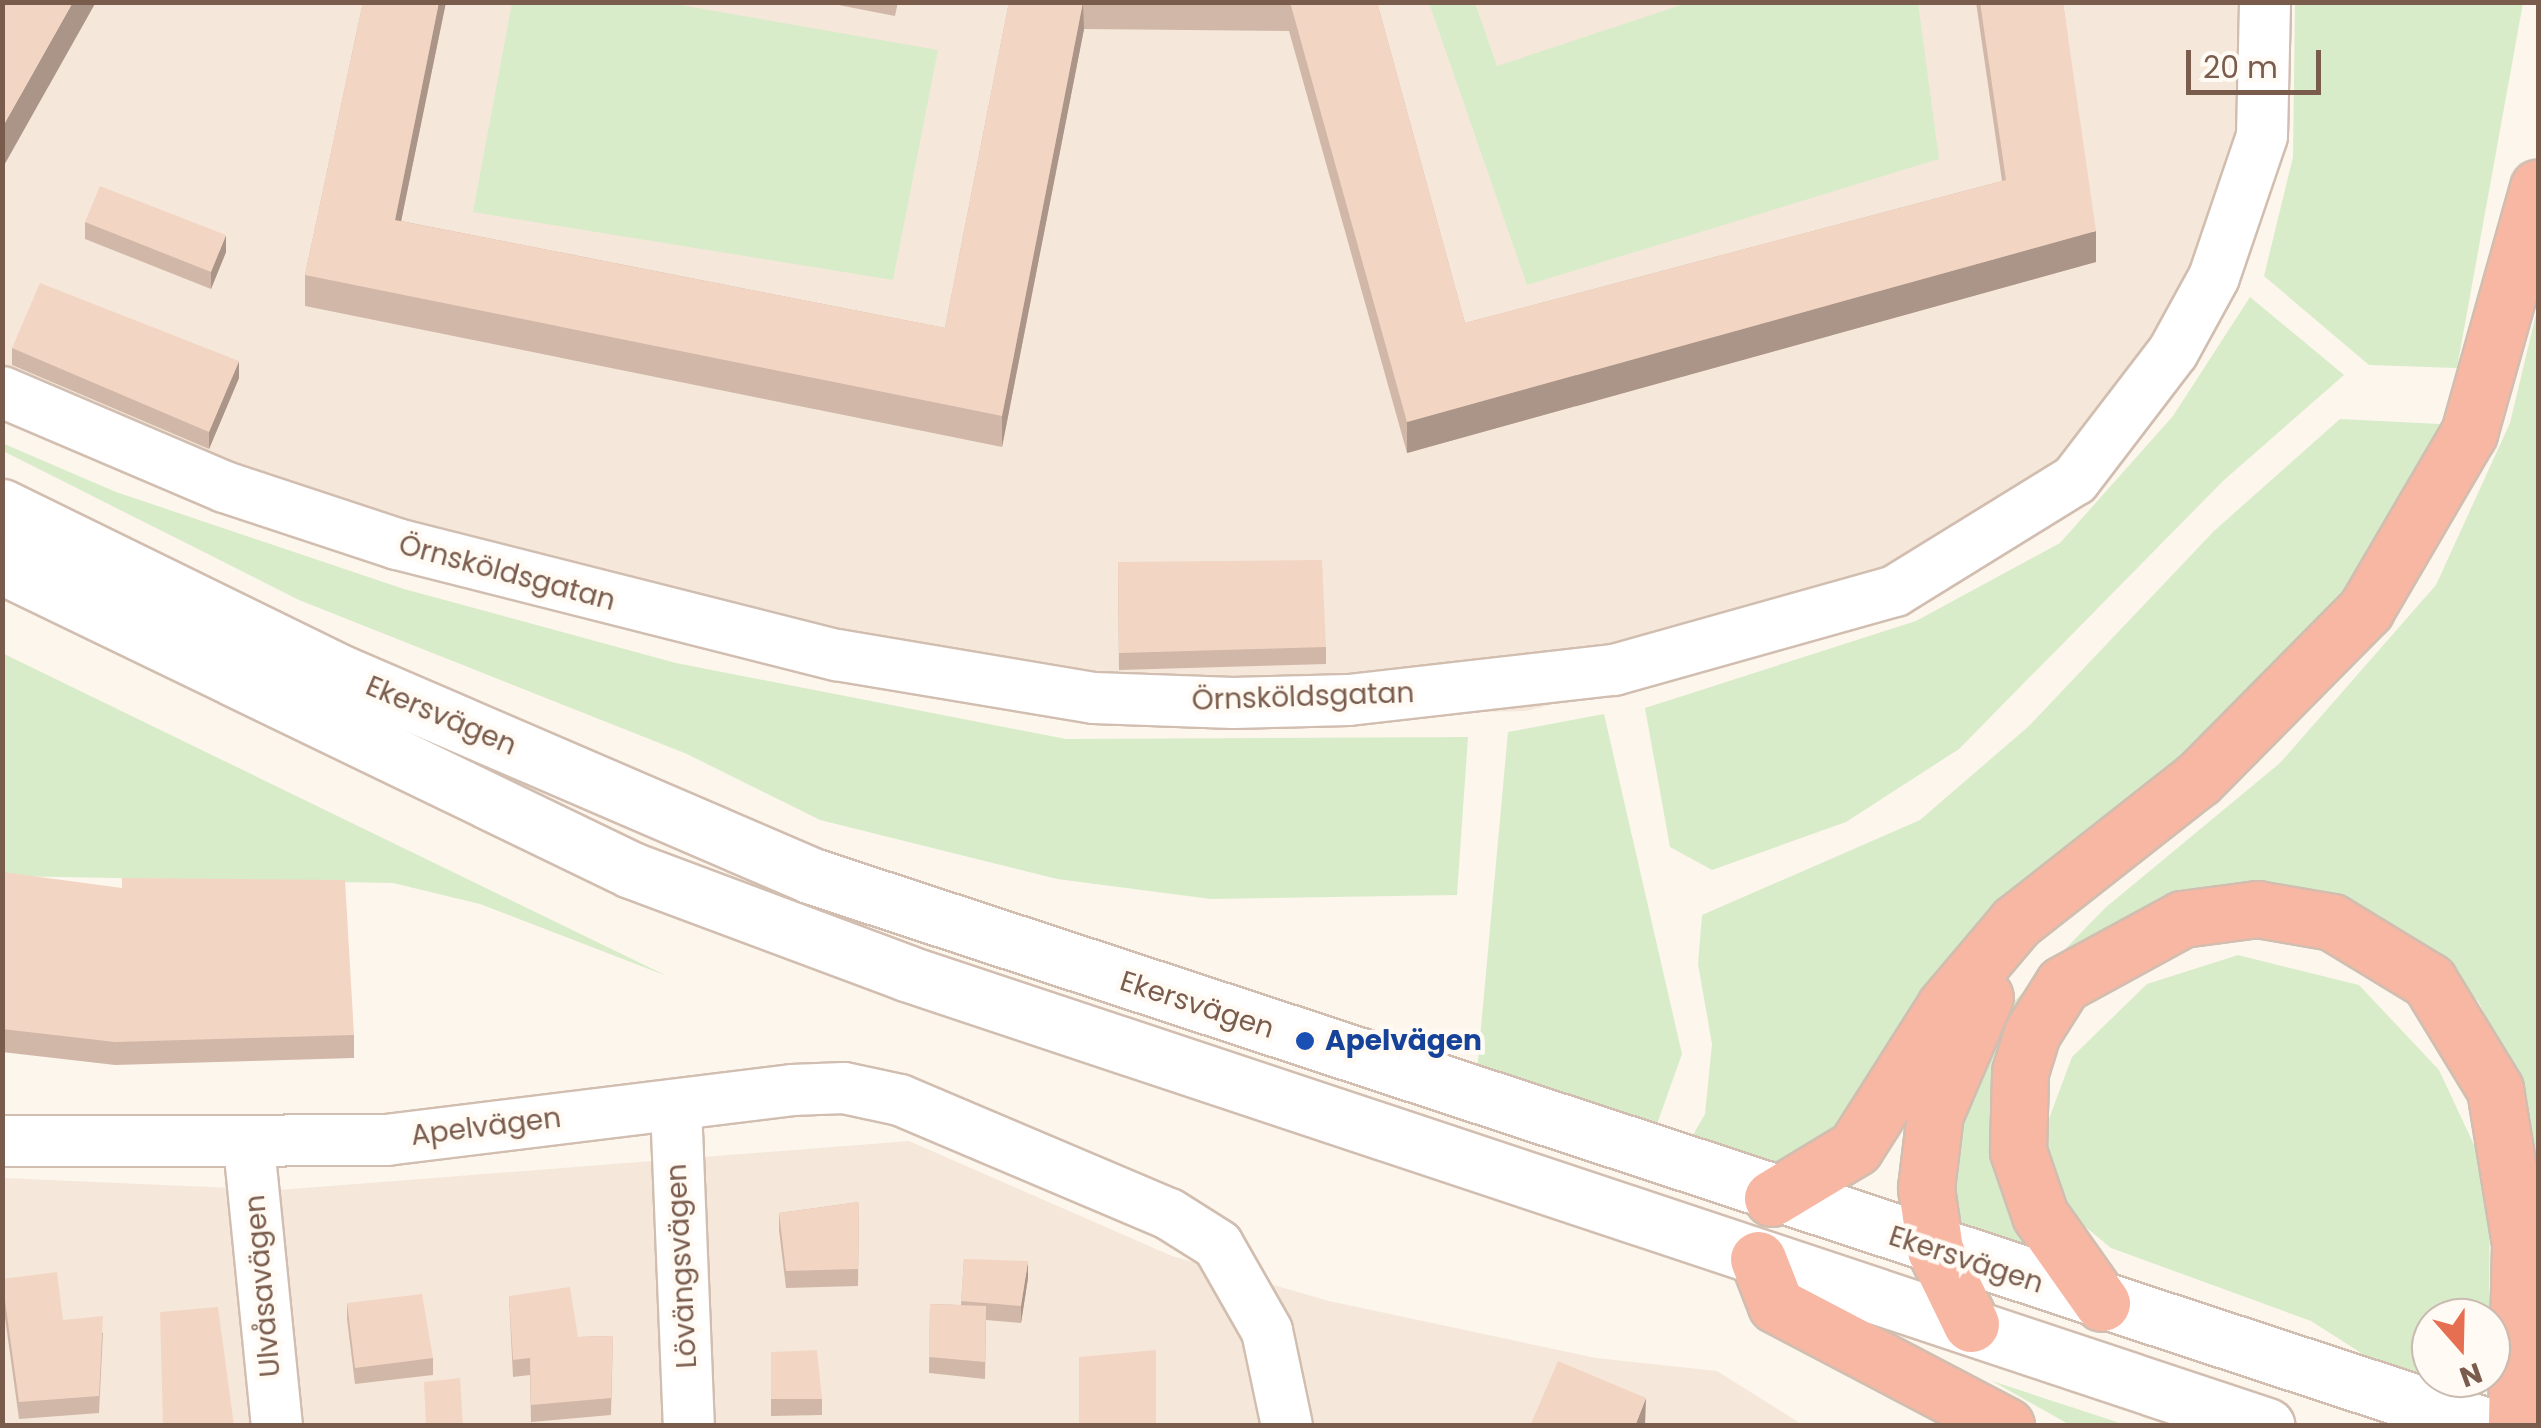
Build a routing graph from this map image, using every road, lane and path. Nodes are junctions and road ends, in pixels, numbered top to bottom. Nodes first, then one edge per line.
1 (2264, 2) edge
2 (2538, 186) edge
3 (2, 392) edge
4 (2, 507) edge
5 (2, 566) edge
6 (2084, 866) junction
7 (676, 1106) junction
8 (2, 1141) edge
9 (248, 1146) junction
10 (1772, 1198) junction
11 (1935, 1250) junction
12 (1758, 1260) junction
13 (2102, 1303) junction
14 (1971, 1324) junction
15 (2463, 1418) edge
16 (276, 1426) edge
17 (689, 1426) edge
18 (1286, 1426) edge
19 (2006, 1426) edge
20 (2267, 1426) edge
21 (2516, 1426) edge

1 - 3 street, Örnsköldsgatan
2 - 6 highway
4 - 10 main road, Ekersvägen
5 - 12 main road, Ekersvägen
6 - 10 highway
6 - 11 highway
7 - 9 street, Apelvägen
7 - 17 street, Lövängsvägen
7 - 18 street, Apelvägen
8 - 9 street, Apelvägen
9 - 16 street, Ulvåsavägen
10 - 11 main road, Ekersvägen
11 - 13 main road, Ekersvägen
11 - 14 highway
12 - 14 main road, Ekersvägen
12 - 19 highway
13 - 15 main road, Ekersvägen
13 - 21 highway
14 - 20 main road, Ekersvägen

